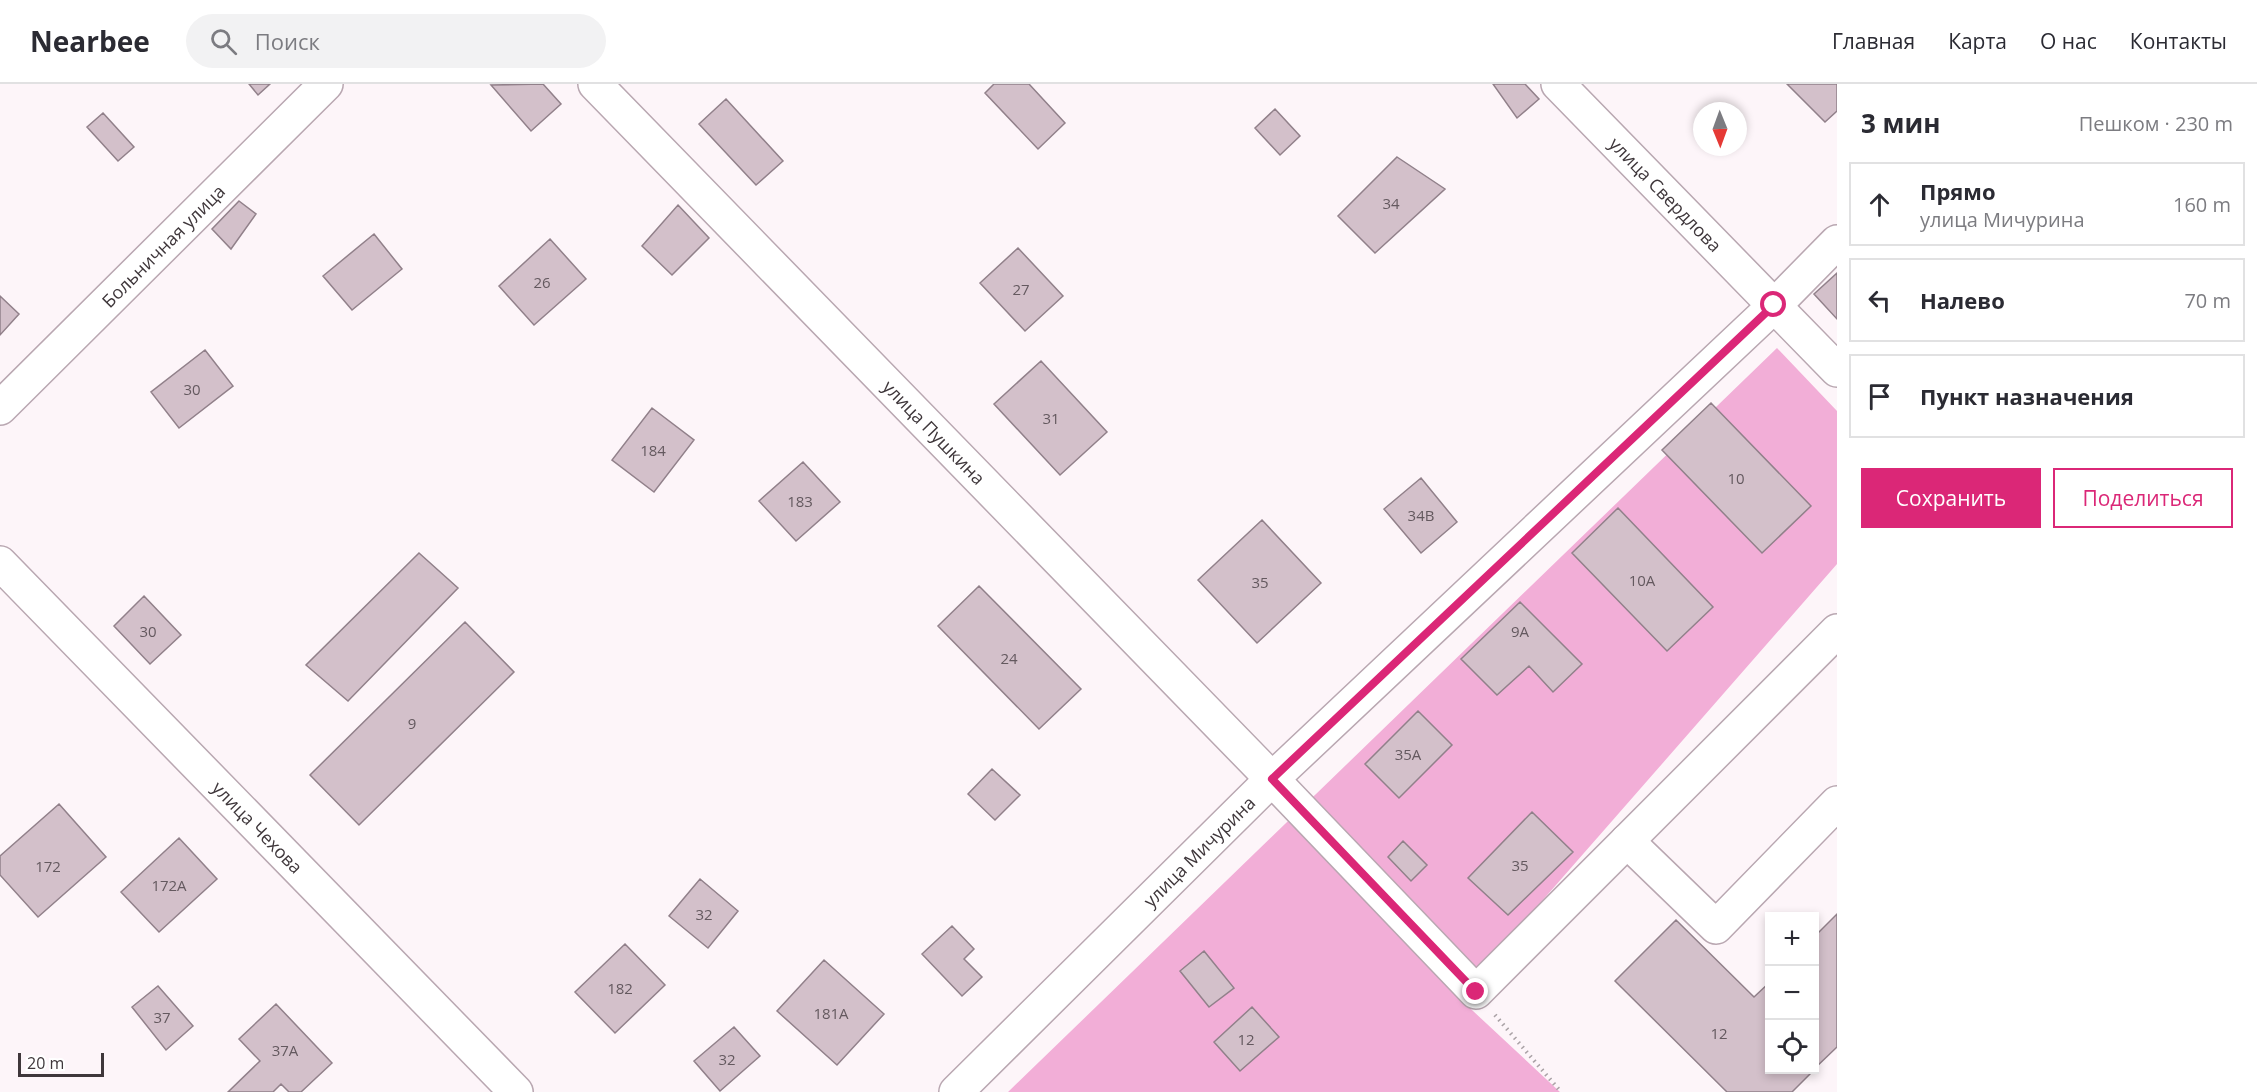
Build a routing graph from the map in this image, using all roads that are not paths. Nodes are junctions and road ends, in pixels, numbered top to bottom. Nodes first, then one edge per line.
1 (326, 84) edge
2 (595, 84) edge
3 (1558, 84) edge
4 (1837, 242) edge
5 (1774, 305) junction
6 (1837, 370) edge
7 (0, 408) edge
8 (0, 563) edge
9 (1837, 631) edge
10 (1272, 779) junction
11 (1837, 803) edge
12 (1627, 841) junction
13 (516, 1092) edge
14 (956, 1092) edge

1 - 7 street, Больничная улица
2 - 10 street, улица Пушкина
3 - 5 street, улица Свердлова
4 - 5 street, улица Мичурина
5 - 6 street, улица Свердлова
5 - 10 street, улица Мичурина
8 - 13 street, улица Чехова
9 - 12 street
10 - 12 street, улица Пушкина
10 - 14 street, улица Мичурина
11 - 12 street

